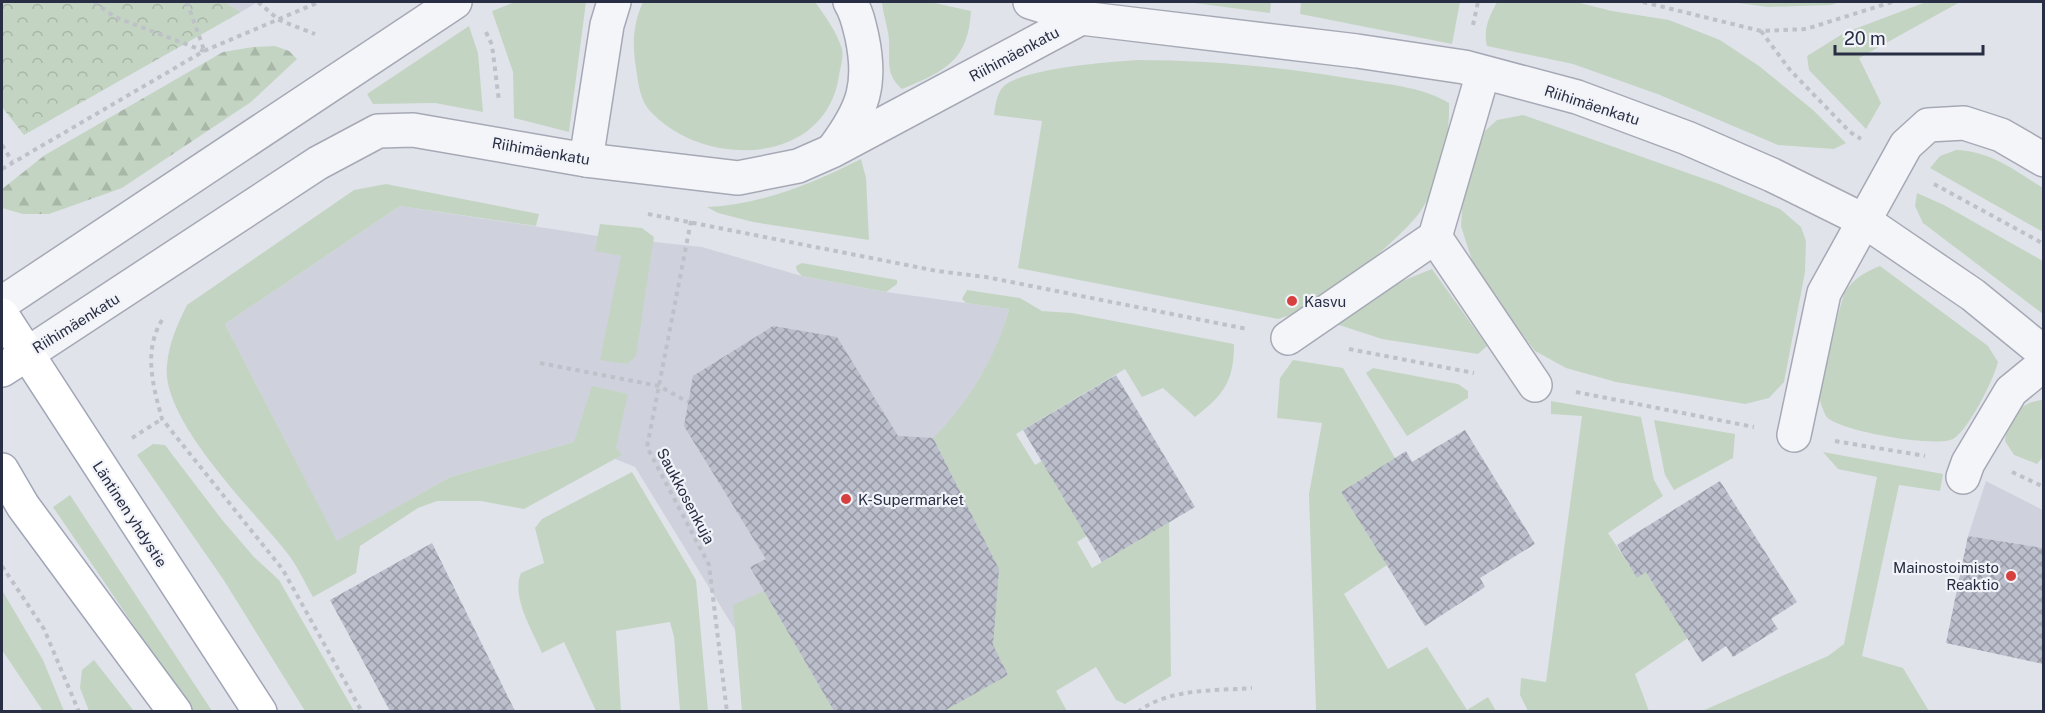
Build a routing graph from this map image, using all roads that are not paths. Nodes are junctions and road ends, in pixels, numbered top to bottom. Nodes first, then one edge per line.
1 (455, 2) edge
2 (614, 2) edge
3 (850, 2) edge
4 (1030, 2) edge
5 (1081, 18) junction
6 (1483, 73) junction
7 (832, 151) junction
8 (586, 160) junction
9 (2043, 160) edge
10 (1863, 220) junction
11 (1435, 237) junction
12 (2, 303) edge
13 (2, 315) edge
14 (1288, 338) dead end
15 (2043, 353) edge
16 (14, 362) edge
17 (2043, 364) edge
18 (1535, 385) dead end
19 (1794, 435) dead end
20 (2, 470) edge
21 (1963, 477) dead end
22 (175, 711) edge
23 (260, 711) edge

1 - 12 street
2 - 8 street
3 - 7 street
4 - 5 street, Riihimäenkatu
5 - 6 street, Riihimäenkatu
5 - 7 street, Riihimäenkatu
6 - 10 street, Riihimäenkatu
6 - 11 street
7 - 8 street, Riihimäenkatu
8 - 16 street, Riihimäenkatu
9 - 10 street
10 - 15 street, Riihimäenkatu
10 - 19 street
11 - 14 street
11 - 18 street
13 - 16 main road, Läntinen yhdystie
16 - 23 main road, Läntinen yhdystie
17 - 21 street
20 - 22 main road

